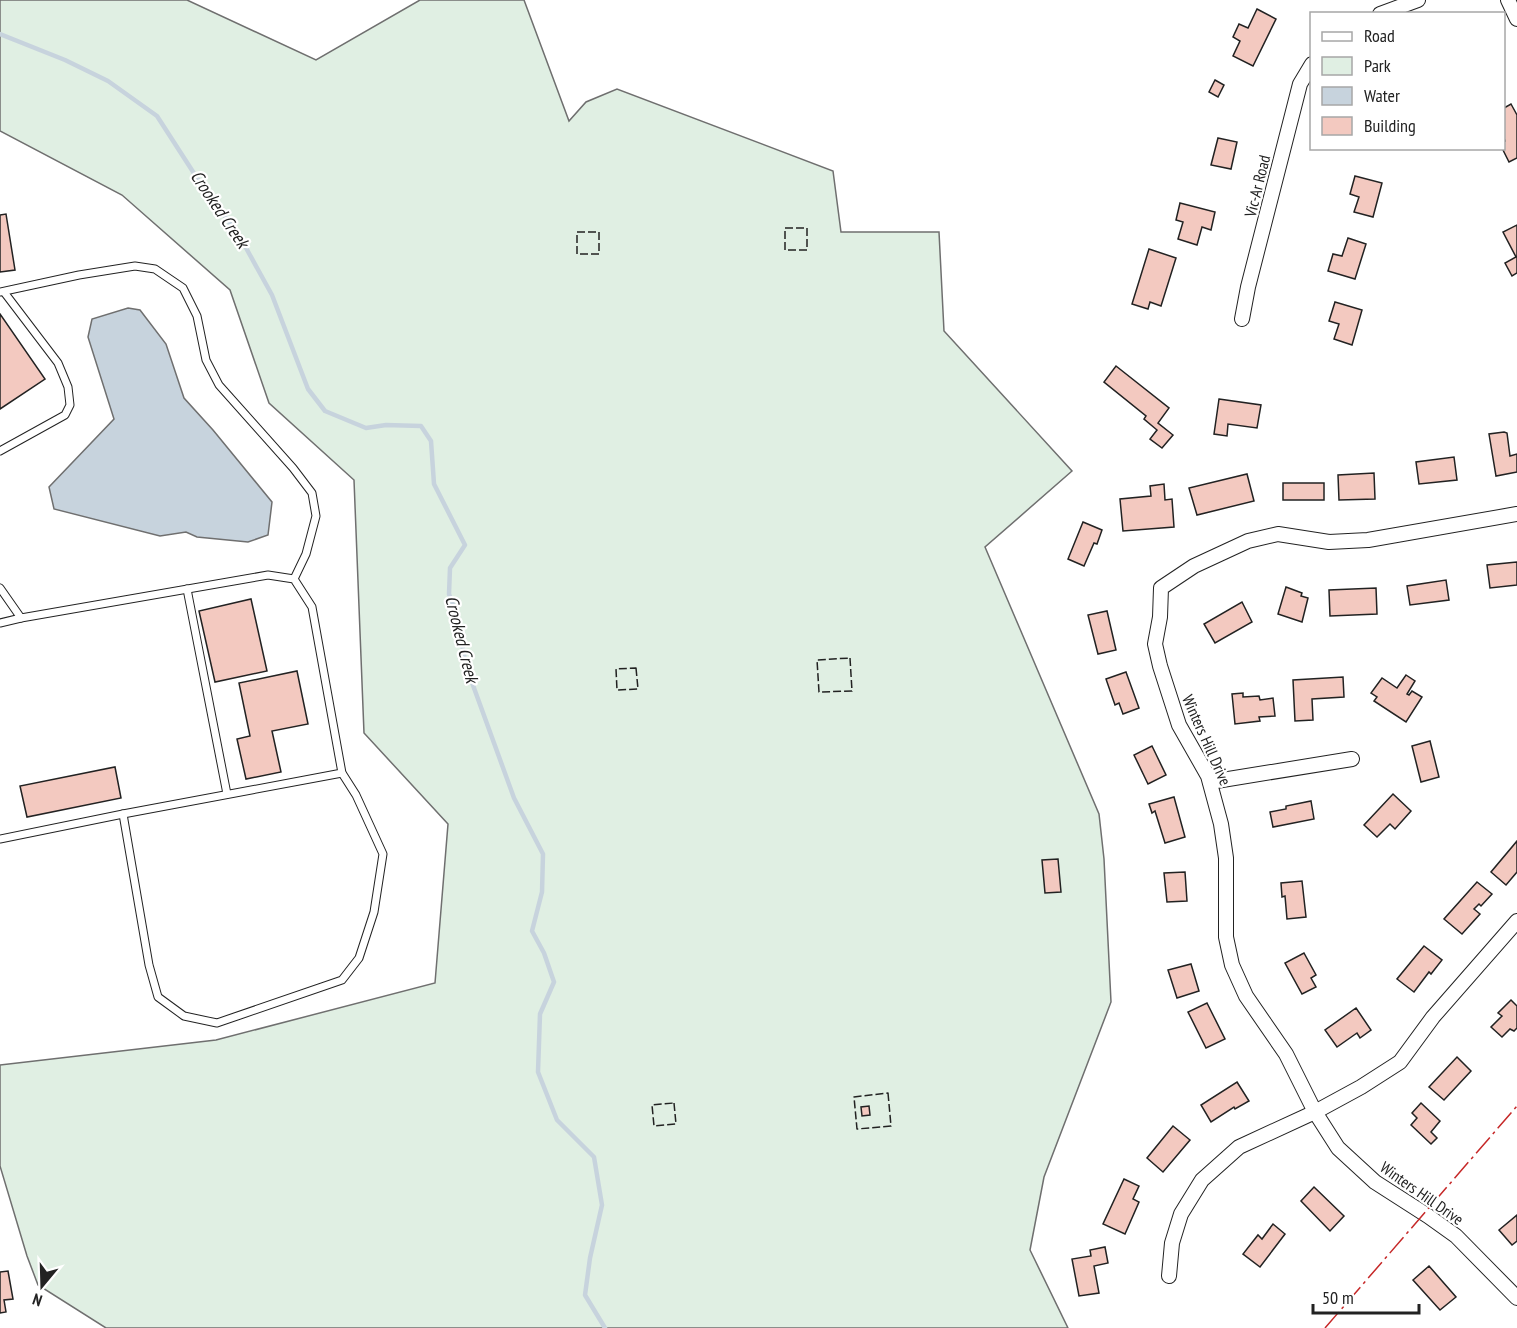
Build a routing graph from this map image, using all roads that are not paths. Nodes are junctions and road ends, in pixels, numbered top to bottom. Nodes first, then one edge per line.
1 (1418, 0) edge
2 (1508, 0) edge
3 (1385, 12) edge
4 (1517, 19) edge
5 (1310, 66) edge
6 (2, 292) edge
7 (1242, 319) dead end
8 (0, 451) edge
9 (1517, 514) edge
10 (294, 579) junction
11 (0, 588) edge
12 (187, 589) junction
13 (21, 618) junction
14 (0, 623) edge
15 (1352, 759) dead end
16 (342, 773) junction
17 (1210, 782) junction
18 (227, 794) junction
19 (123, 814) junction
20 (0, 839) edge
21 (1517, 921) edge
22 (1315, 1112) junction
23 (1169, 1276) dead end
24 (1517, 1298) edge

1 - 3 street
2 - 4 street
5 - 7 street, Vic-Ar Road
6 - 8 lane
6 - 10 lane
9 - 17 street, Winters Hill Drive
10 - 12 lane
10 - 16 lane
11 - 13 lane
12 - 13 lane
12 - 18 lane
13 - 14 lane
15 - 17 street
16 - 18 lane
16 - 19 lane
17 - 22 street, Winters Hill Drive
18 - 19 lane
19 - 20 lane
21 - 22 street
22 - 23 street
22 - 24 street, Winters Hill Drive

